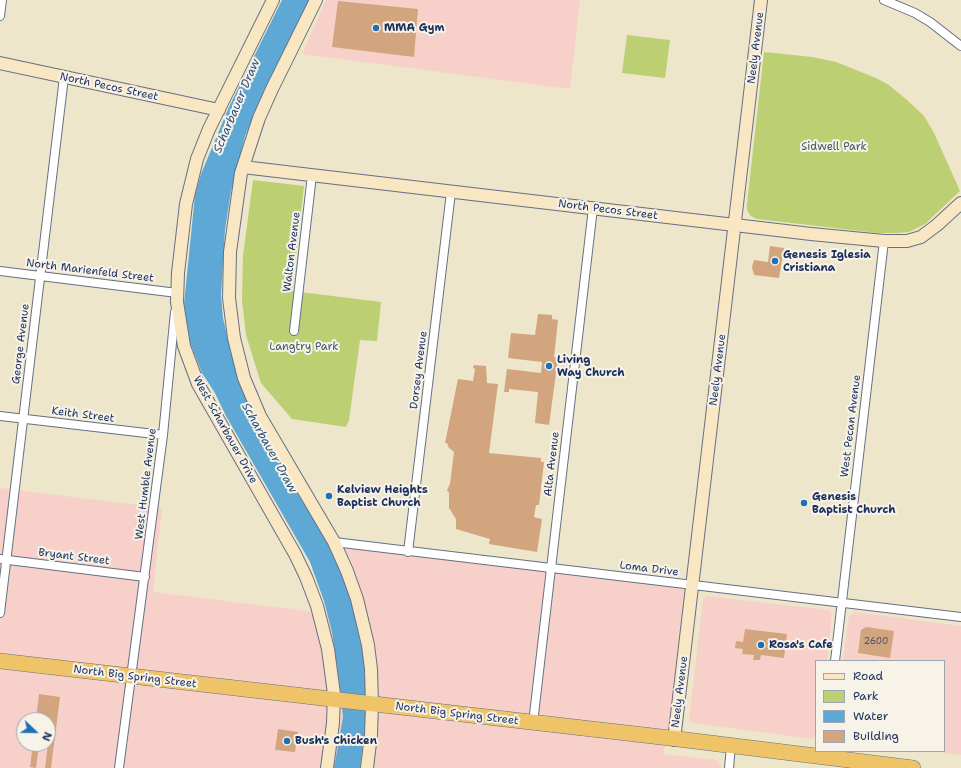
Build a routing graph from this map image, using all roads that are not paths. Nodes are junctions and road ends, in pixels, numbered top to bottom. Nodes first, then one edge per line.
1 (2, 0) edge
2 (273, 0) edge
3 (316, 0) edge
4 (762, 0) edge
5 (884, 0) edge
6 (0, 16) edge
7 (961, 46) edge
8 (0, 63) edge
9 (64, 77) junction
10 (219, 110) junction
11 (243, 167) junction
12 (312, 175) junction
13 (451, 192) junction
14 (961, 203) edge
15 (593, 208) junction
16 (735, 225) junction
17 (884, 241) junction
18 (0, 272) edge
19 (40, 276) junction
20 (177, 293) junction
21 (294, 331) dead end
22 (0, 416) edge
23 (23, 419) junction
24 (163, 435) junction
25 (334, 542) junction
26 (408, 552) junction
27 (3, 560) edge
28 (551, 569) junction
29 (145, 578) junction
30 (693, 586) junction
31 (842, 603) junction
32 (0, 613) edge
33 (961, 617) edge
34 (835, 660) edge
35 (0, 661) edge
36 (132, 677) junction
37 (334, 700) junction
38 (372, 705) junction
39 (533, 723) junction
40 (674, 740) junction
41 (731, 746) junction
42 (824, 754) edge
43 (864, 765) edge
44 (119, 768) edge
45 (327, 768) edge
46 (367, 768) edge
47 (729, 768) edge
48 (913, 768) edge

1 - 6 street
2 - 10 street, West Scharbauer Drive
3 - 11 street
4 - 16 street, Neely Avenue
5 - 7 street
8 - 9 street, North Pecos Street
9 - 10 street, North Pecos Street
9 - 19 street, George Avenue
10 - 20 street, West Scharbauer Drive
11 - 12 street, North Pecos Street
11 - 25 street
12 - 13 street, North Pecos Street
12 - 21 street, Walton Avenue
13 - 15 street, North Pecos Street
13 - 26 street, Dorsey Avenue
14 - 17 street, North Pecos Street
15 - 16 street, North Pecos Street
15 - 28 street, Alta Avenue
16 - 17 street, North Pecos Street
16 - 30 street, Neely Avenue
17 - 31 street, West Pecan Avenue
18 - 19 street, North Marienfeld Street
19 - 20 street, North Marienfeld Street
19 - 23 street, George Avenue
20 - 24 street, West Humble Avenue
20 - 37 street, West Scharbauer Drive
22 - 23 street, Keith Street
23 - 24 street, Keith Street
23 - 27 street, George Avenue
24 - 29 street, West Humble Avenue
25 - 26 street, Loma Drive
25 - 38 street
26 - 28 street, Loma Drive
27 - 29 street, Bryant Street
27 - 32 street, George Avenue
28 - 30 street, Loma Drive
28 - 39 street, Alta Avenue
29 - 36 street, West Humble Avenue
30 - 31 street, Loma Drive
30 - 40 street, Neely Avenue
31 - 33 street, Loma Drive
31 - 34 street, West Pecan Avenue
35 - 36 highway, North Big Spring Street
36 - 37 highway, North Big Spring Street
36 - 44 street, West Humble Avenue
37 - 38 highway, North Big Spring Street
37 - 45 street, West Scharbauer Drive
38 - 39 highway, North Big Spring Street
38 - 46 street
39 - 40 highway, North Big Spring Street
40 - 41 highway, North Big Spring Street
41 - 42 highway, North Big Spring Street
41 - 47 street
42 - 43 highway, North Big Spring Street
43 - 48 highway, North Big Spring Street

